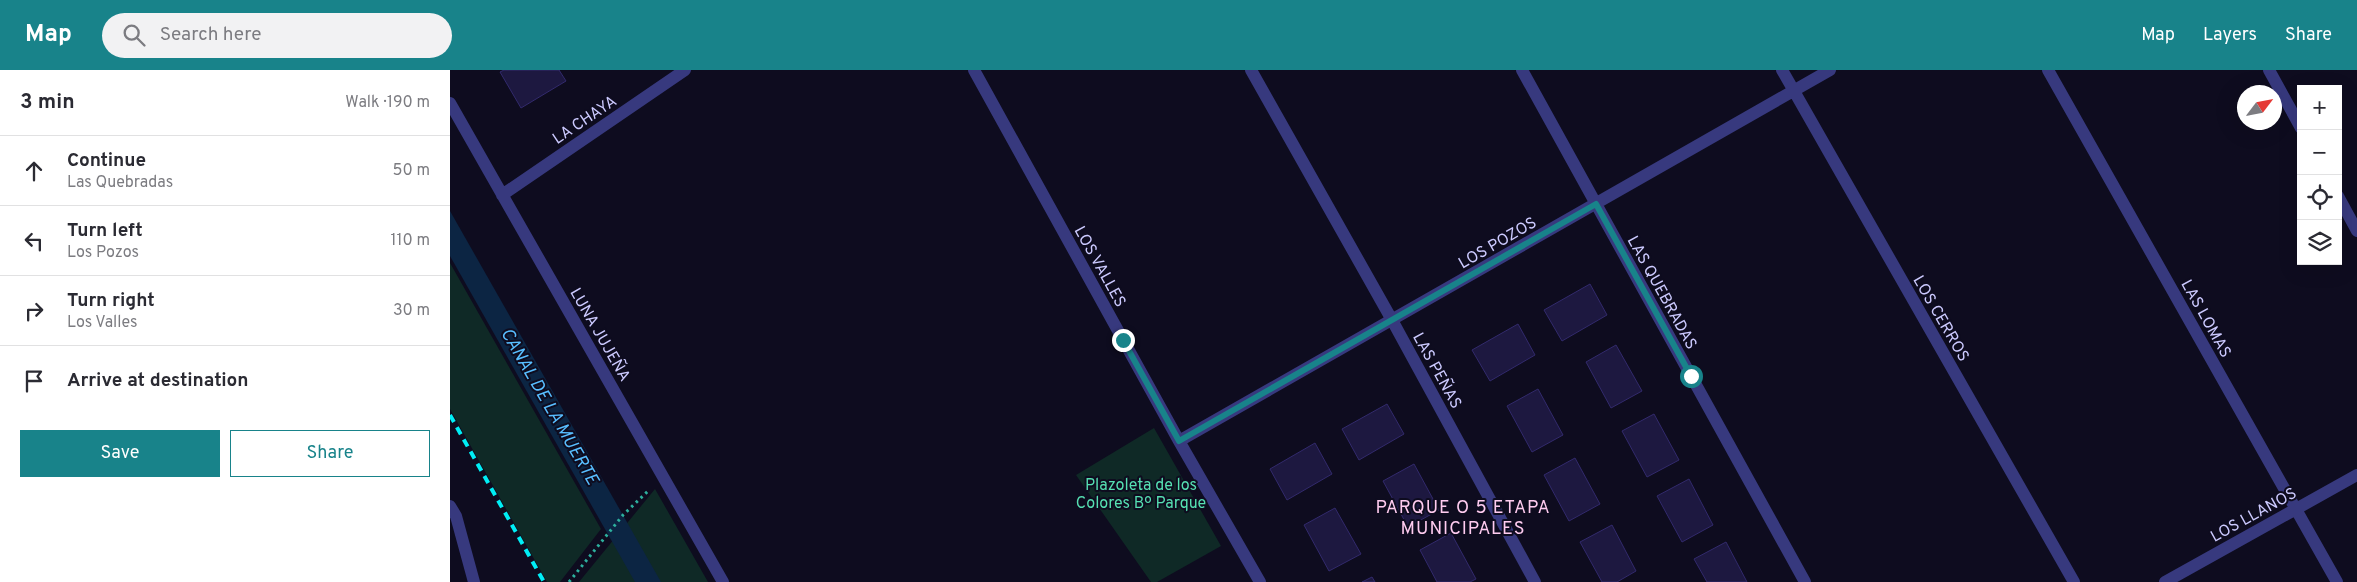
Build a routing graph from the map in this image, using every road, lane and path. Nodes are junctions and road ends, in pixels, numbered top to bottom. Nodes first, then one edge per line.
1 (684, 70) edge
2 (974, 70) edge
3 (1251, 70) edge
4 (1522, 70) edge
5 (1782, 70) edge
6 (1830, 70) edge
7 (2048, 70) edge
8 (2269, 70) edge
9 (1794, 91) junction
10 (450, 103) edge
11 (2297, 121) edge
12 (502, 195) junction
13 (2342, 203) edge
14 (1596, 204) junction
15 (2357, 231) edge
16 (1392, 320) junction
17 (1179, 441) junction
18 (2357, 474) edge
19 (663, 476) junction
20 (450, 506) edge
21 (2296, 509) junction
22 (474, 582) edge
23 (569, 582) edge
24 (723, 582) edge
25 (1260, 582) edge
26 (1535, 582) edge
27 (1805, 582) edge
28 (2074, 582) edge
29 (2166, 582) edge
30 (2337, 582) edge

1 - 12 street, LA CHAYA
2 - 17 street, LOS VALLES
3 - 16 street, LAS PEÑAS
4 - 14 street, LAS QUEBRADAS
5 - 9 street, LOS CERROS
6 - 9 street, LOS POZOS
7 - 21 street, LAS LOMAS
8 - 11 street
9 - 14 street, LOS POZOS
9 - 28 street, LOS CERROS
10 - 12 street, LUNA JUJEÑA
12 - 19 street, LUNA JUJEÑA
13 - 15 street
14 - 16 street, LOS POZOS
14 - 27 street, LAS QUEBRADAS
16 - 17 street, LOS POZOS
16 - 26 street, LAS PEÑAS
17 - 25 street, LOS VALLES
18 - 21 street, LOS LLANOS
19 - 23 path
19 - 24 street, LUNA JUJEÑA
20 - 22 street
21 - 29 street, LOS LLANOS
21 - 30 street, LAS LOMAS

